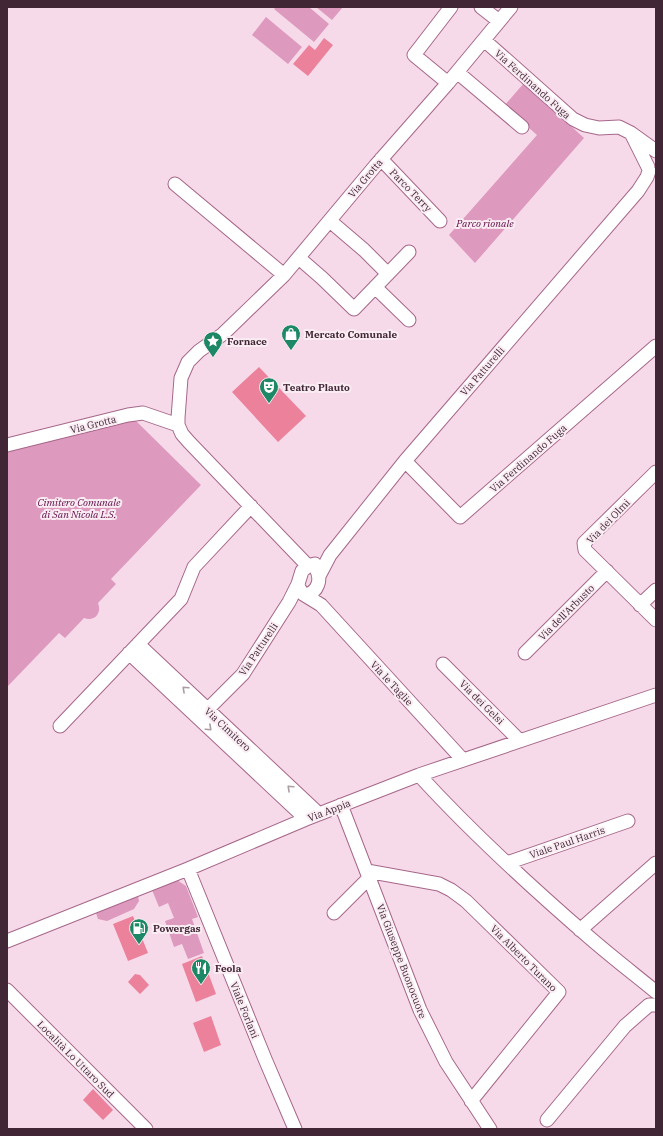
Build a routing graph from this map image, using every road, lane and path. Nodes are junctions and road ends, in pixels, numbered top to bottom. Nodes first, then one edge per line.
1 (451, 7) edge
2 (481, 7) edge
3 (511, 7) edge
4 (499, 21) junction
5 (484, 40) junction
6 (457, 72) junction
7 (448, 83) junction
8 (522, 127) dead end
9 (631, 133) junction
10 (656, 151) edge
11 (656, 154) edge
12 (382, 159) junction
13 (652, 174) edge
14 (176, 184) dead end
15 (330, 221) junction
16 (440, 221) dead end
17 (409, 252) dead end
18 (299, 258) junction
19 (388, 274) junction
20 (284, 275) junction
21 (375, 287) junction
22 (409, 320) dead end
23 (656, 346) edge
24 (178, 425) junction
25 (7, 445) edge
26 (405, 461) junction
27 (656, 472) edge
28 (251, 506) junction
29 (607, 571) junction
30 (308, 580) junction
31 (656, 590) edge
32 (640, 605) junction
33 (656, 620) edge
34 (133, 648) junction
35 (525, 653) dead end
36 (443, 664) dead end
37 (656, 695) edge
38 (207, 710) junction
39 (60, 726) dead end
40 (520, 741) junction
41 (463, 760) junction
42 (420, 775) junction
43 (342, 806) junction
44 (319, 814) junction
45 (306, 819) junction
46 (628, 822) dead end
47 (507, 863) junction
48 (656, 863) edge
49 (188, 869) junction
50 (368, 874) junction
51 (334, 913) dead end
52 (580, 930) junction
53 (7, 941) edge
54 (654, 988) edge
55 (7, 990) edge
56 (656, 1005) edge
57 (471, 1101) junction
58 (547, 1120) dead end
59 (146, 1129) edge
60 (295, 1129) edge
61 (490, 1129) edge

1 - 7 street
2 - 4 street
3 - 4 street, Via Grotta
4 - 5 street, Via Grotta
5 - 6 street, Via Grotta
5 - 9 street, Via Ferdinando Fuga
6 - 7 street, Via Grotta
6 - 8 street
7 - 12 street, Via Grotta
9 - 10 street, Via Ferdinando Fuga
9 - 13 street
11 - 13 street
12 - 15 street, Via Grotta
12 - 16 street, Parco Terry
13 - 26 street, Via Patturelli
14 - 20 street
15 - 18 street, Via Grotta
15 - 19 street
17 - 19 street
18 - 20 street, Via Grotta
18 - 21 street
19 - 21 street
20 - 24 street, Via Grotta
21 - 22 street
23 - 26 street, Via Ferdinando Fuga
24 - 25 street, Via Grotta
24 - 28 street
26 - 30 street, Via Patturelli
27 - 29 street, Via dei Olmi
28 - 30 street
28 - 34 street
29 - 32 street
29 - 35 street, Via dell'Arbusto
30 - 38 street, Via Patturelli
30 - 41 street, Via le Taglie
31 - 32 street
32 - 33 street
38 -> 34 street, Via Cimitero
34 - 39 street
34 -> 45 street, Via Cimitero
36 - 40 street, Via dei Gelsi
37 - 40 street, Via Appia
44 -> 38 street, Via Cimitero
40 - 41 street, Via Appia
41 - 42 street, Via Appia
42 - 43 street, Via Appia
42 - 47 street
43 - 44 street, Via Appia
43 - 50 street, Via Giuseppe Buonocuore
44 - 45 street, Via Appia
45 - 49 street, Via Appia
46 - 47 street, Viale Paul Harris
47 - 52 street
48 - 52 street
49 - 53 street, Via Appia
49 - 60 street, Viale Forlani
50 - 51 street
50 - 57 street, Via Giuseppe Buonocuore
50 - 57 street, Via Alberto Turano
52 - 54 street
55 - 59 street, Località Lo Uttaro Sud
56 - 58 street
57 - 61 street, Via Giuseppe Buonocuore

